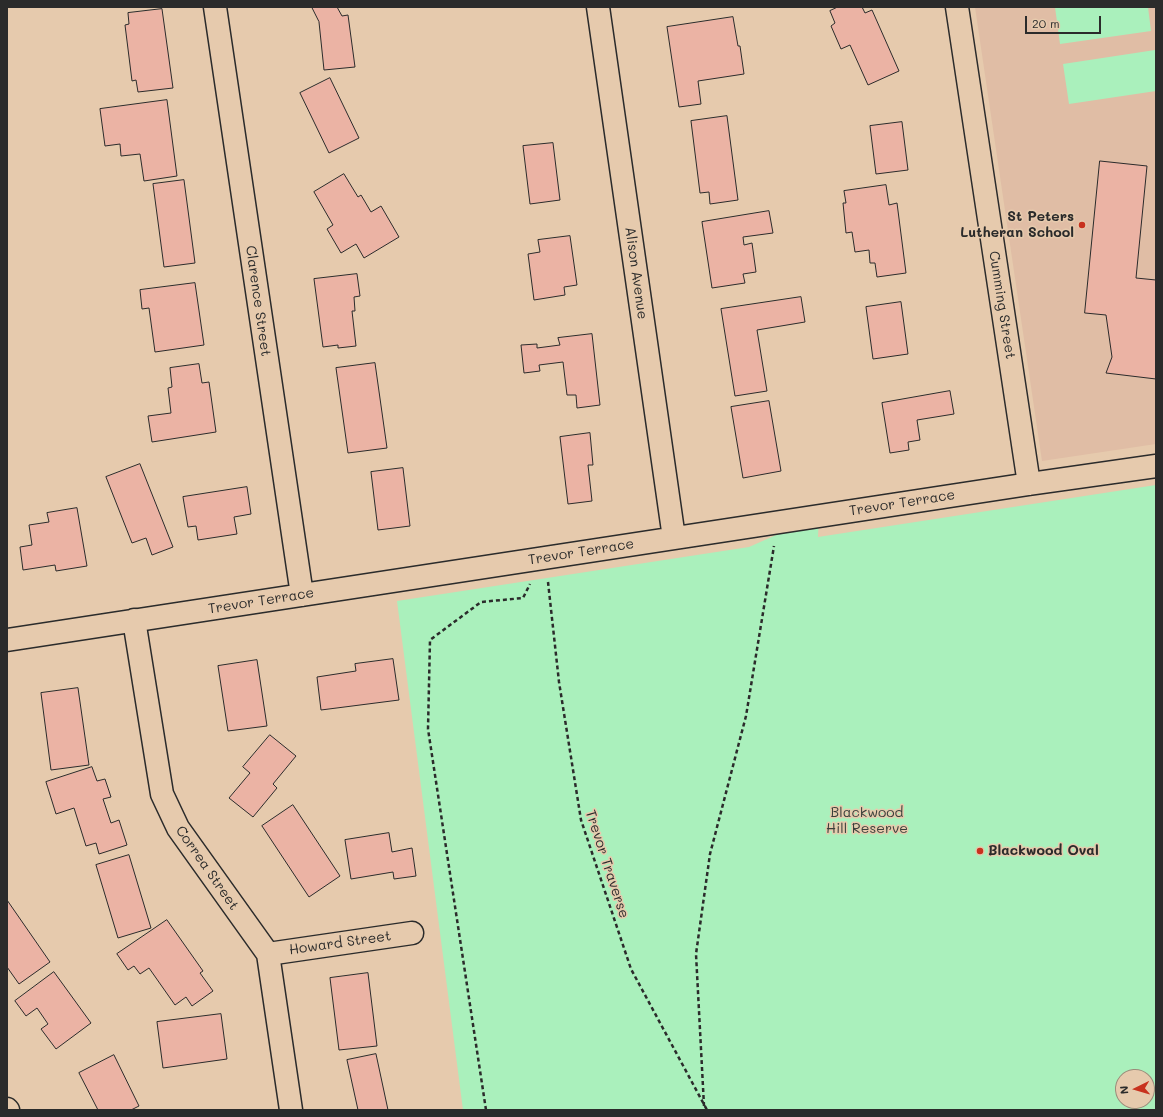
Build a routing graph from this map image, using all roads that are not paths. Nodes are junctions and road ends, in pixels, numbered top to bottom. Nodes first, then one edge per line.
1 (214, 7) edge
2 (598, 7) edge
3 (957, 7) edge
4 (1156, 466) edge
5 (1029, 484) junction
6 (674, 538) junction
7 (302, 595) junction
8 (134, 620) junction
9 (7, 640) edge
10 (412, 932) dead end
11 (268, 954) junction
12 (291, 1110) edge

1 - 7 street, Clarence Street
2 - 6 street, Alison Avenue
3 - 5 street, Cumming Street
4 - 5 street, Trevor Terrace
5 - 6 street, Trevor Terrace
6 - 7 street, Trevor Terrace
7 - 8 street, Trevor Terrace
8 - 9 street, Trevor Terrace
8 - 11 street, Correa Street
10 - 11 street, Howard Street
11 - 12 street, Correa Street

